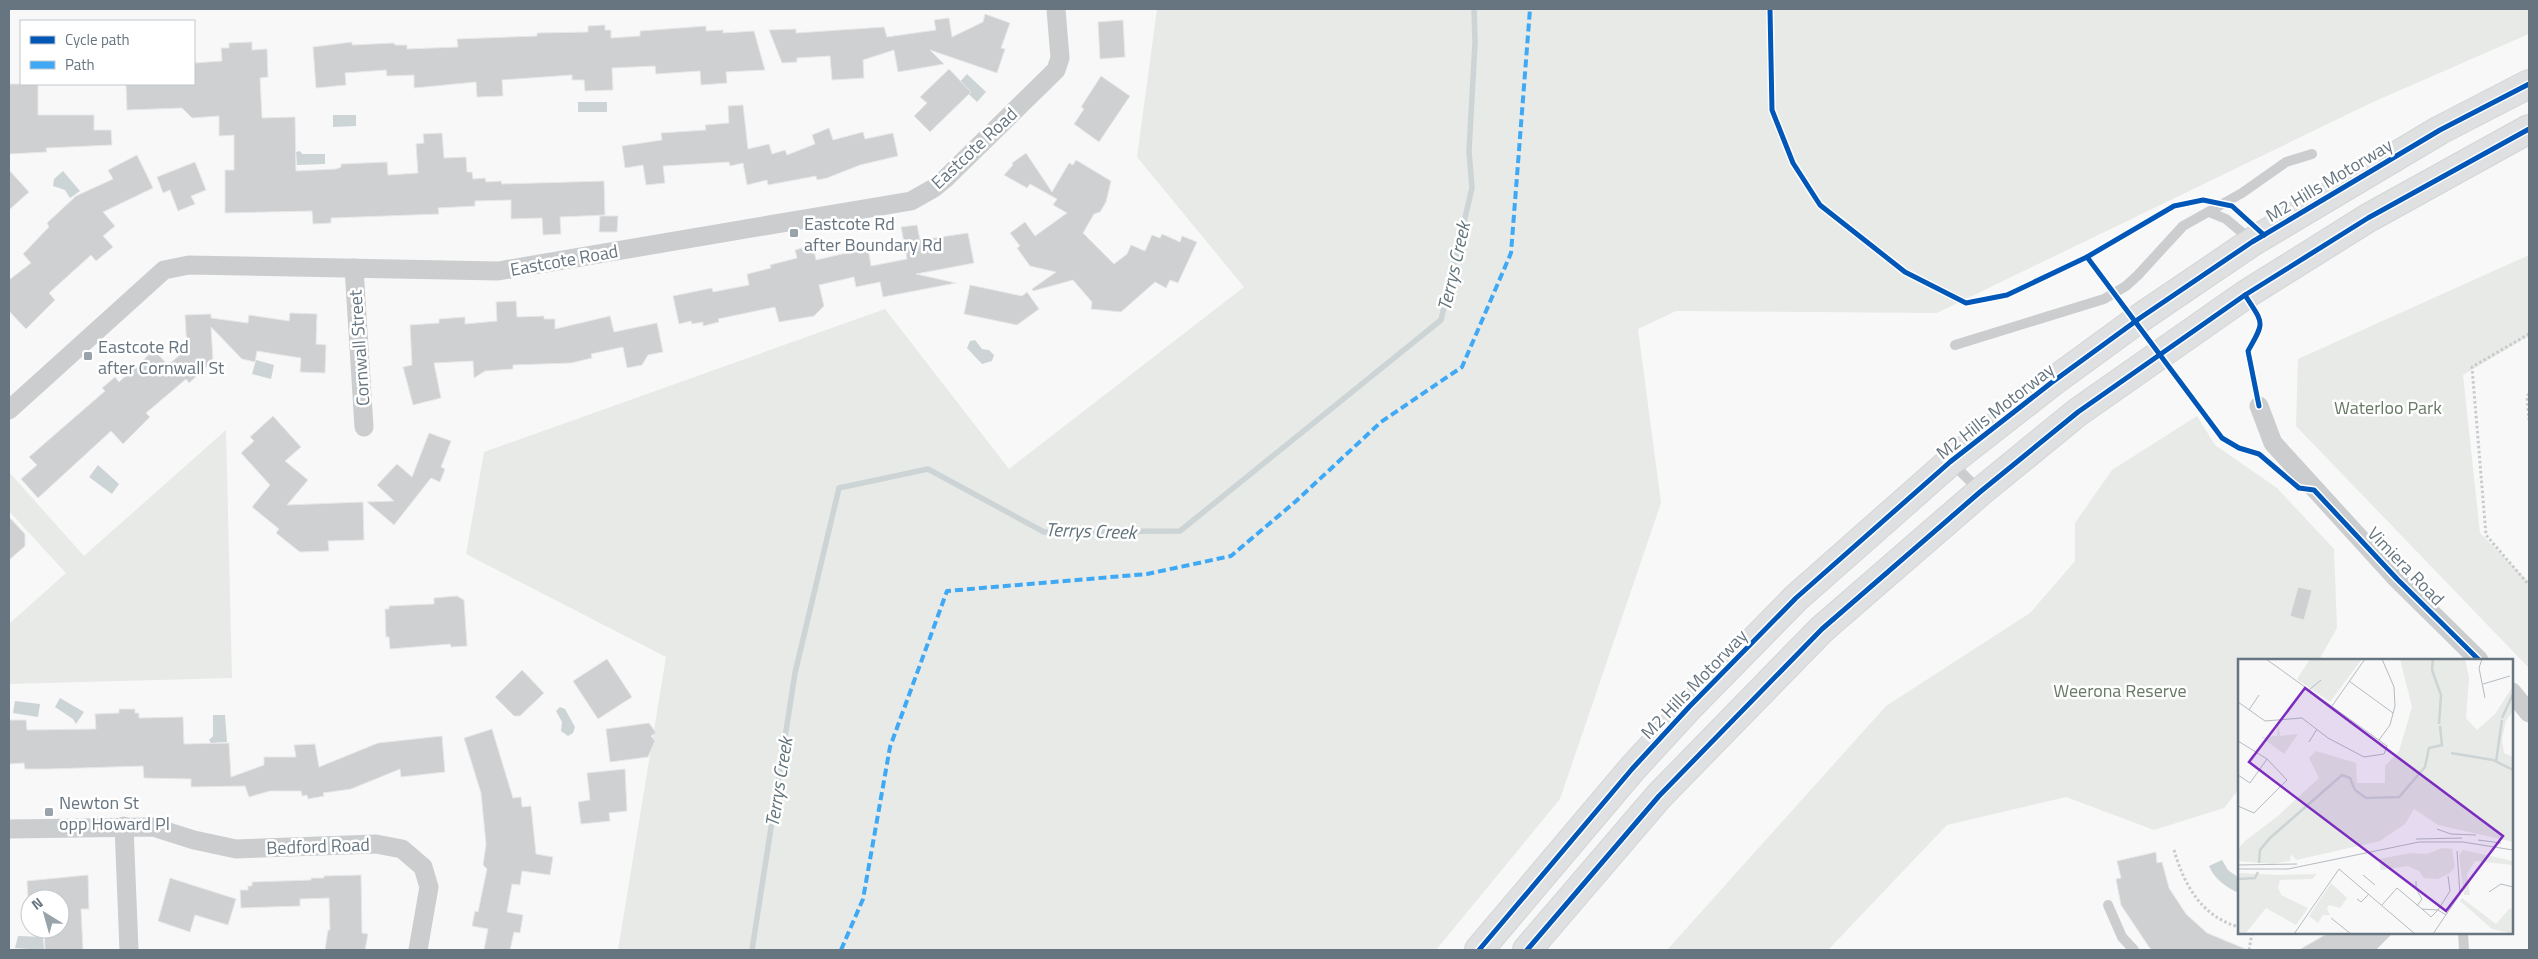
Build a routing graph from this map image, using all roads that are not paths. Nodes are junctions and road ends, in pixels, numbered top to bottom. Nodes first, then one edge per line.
1 (1056, 9) edge
2 (2529, 84) edge
3 (2529, 129) edge
4 (2312, 154) dead end
5 (2209, 212) junction
6 (2252, 242) junction
7 (354, 268) junction
8 (1955, 345) dead end
9 (2259, 406) dead end
10 (9, 410) edge
11 (364, 427) dead end
12 (1950, 462) junction
13 (1980, 492) junction
14 (2478, 659) edge
15 (2513, 693) edge
16 (2529, 713) edge
17 (124, 826) junction
18 (9, 829) edge
19 (2108, 905) dead end
20 (2463, 934) edge
21 (129, 950) edge
22 (418, 950) edge
23 (1479, 950) edge
24 (1527, 950) edge
25 (2134, 950) edge
26 (2464, 950) edge

1 - 7 street, Eastcote Road
2 - 6 highway, M2 Hills Motorway
3 - 13 highway
4 - 5 lane
5 - 6 lane
5 - 8 lane
6 - 12 highway, M2 Hills Motorway
7 - 10 street, Eastcote Road
7 - 11 street, Cornwall Street
9 - 14 street, Vimiera Road
12 - 13 lane
12 - 23 highway, M2 Hills Motorway
13 - 24 highway
15 - 16 street
17 - 18 street, Bedford Road
17 - 21 street
17 - 22 street, Bedford Road
19 - 25 lane
20 - 26 lane

